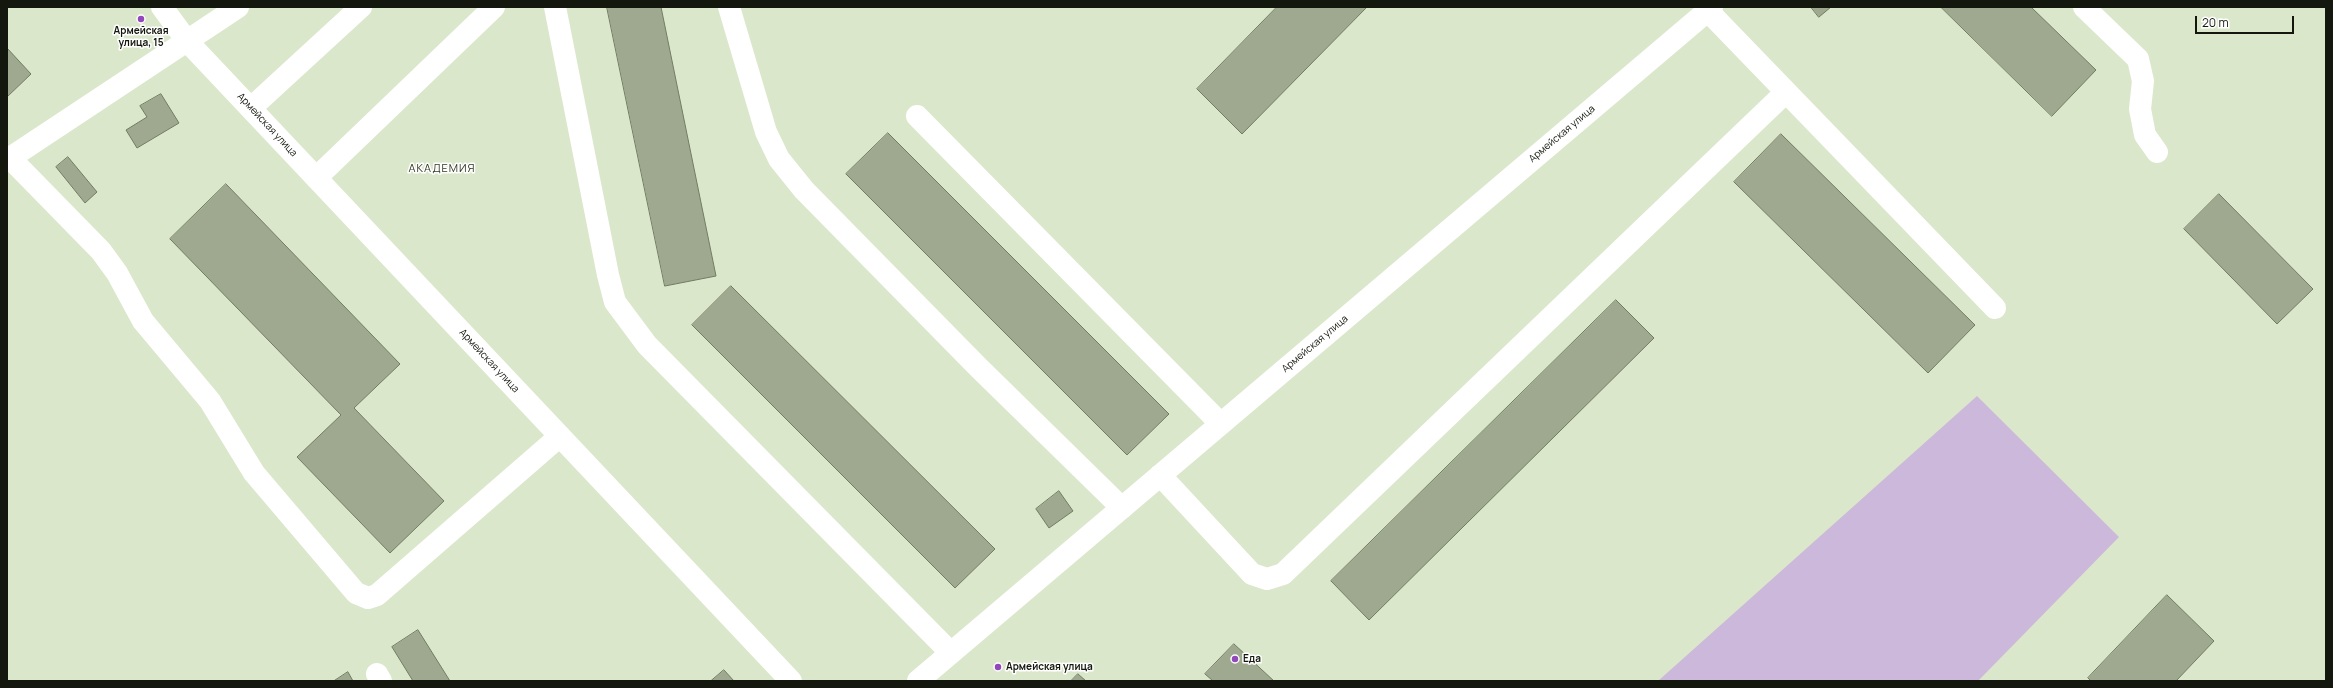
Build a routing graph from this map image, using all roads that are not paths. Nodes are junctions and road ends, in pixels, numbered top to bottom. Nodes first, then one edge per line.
1 (162, 7) edge
2 (238, 7) edge
3 (361, 7) edge
4 (494, 7) edge
5 (555, 7) edge
6 (729, 7) edge
7 (2084, 7) edge
8 (1710, 9) edge
9 (187, 41) junction
10 (1786, 92) junction
11 (251, 108) junction
12 (917, 116) dead end
13 (2157, 152) dead end
14 (8, 159) edge
15 (316, 178) junction
16 (1995, 308) dead end
17 (1222, 424) junction
18 (560, 436) junction
19 (1160, 475) junction
20 (1122, 508) junction
21 (951, 653) junction
22 (791, 681) edge
23 (918, 681) edge

1 - 9 street, Армейская улица
2 - 9 street
3 - 11 street
4 - 15 street
5 - 21 street
6 - 20 street
7 - 13 street
8 - 10 street
8 - 17 street, Армейская улица
9 - 11 street, Армейская улица
9 - 14 street
10 - 16 street
10 - 19 street
11 - 15 street, Армейская улица
12 - 17 street
14 - 18 street
15 - 18 street, Армейская улица
17 - 19 street, Армейская улица
18 - 22 street, Армейская улица
19 - 20 street, Армейская улица
20 - 21 street, Армейская улица
21 - 23 street, Армейская улица

